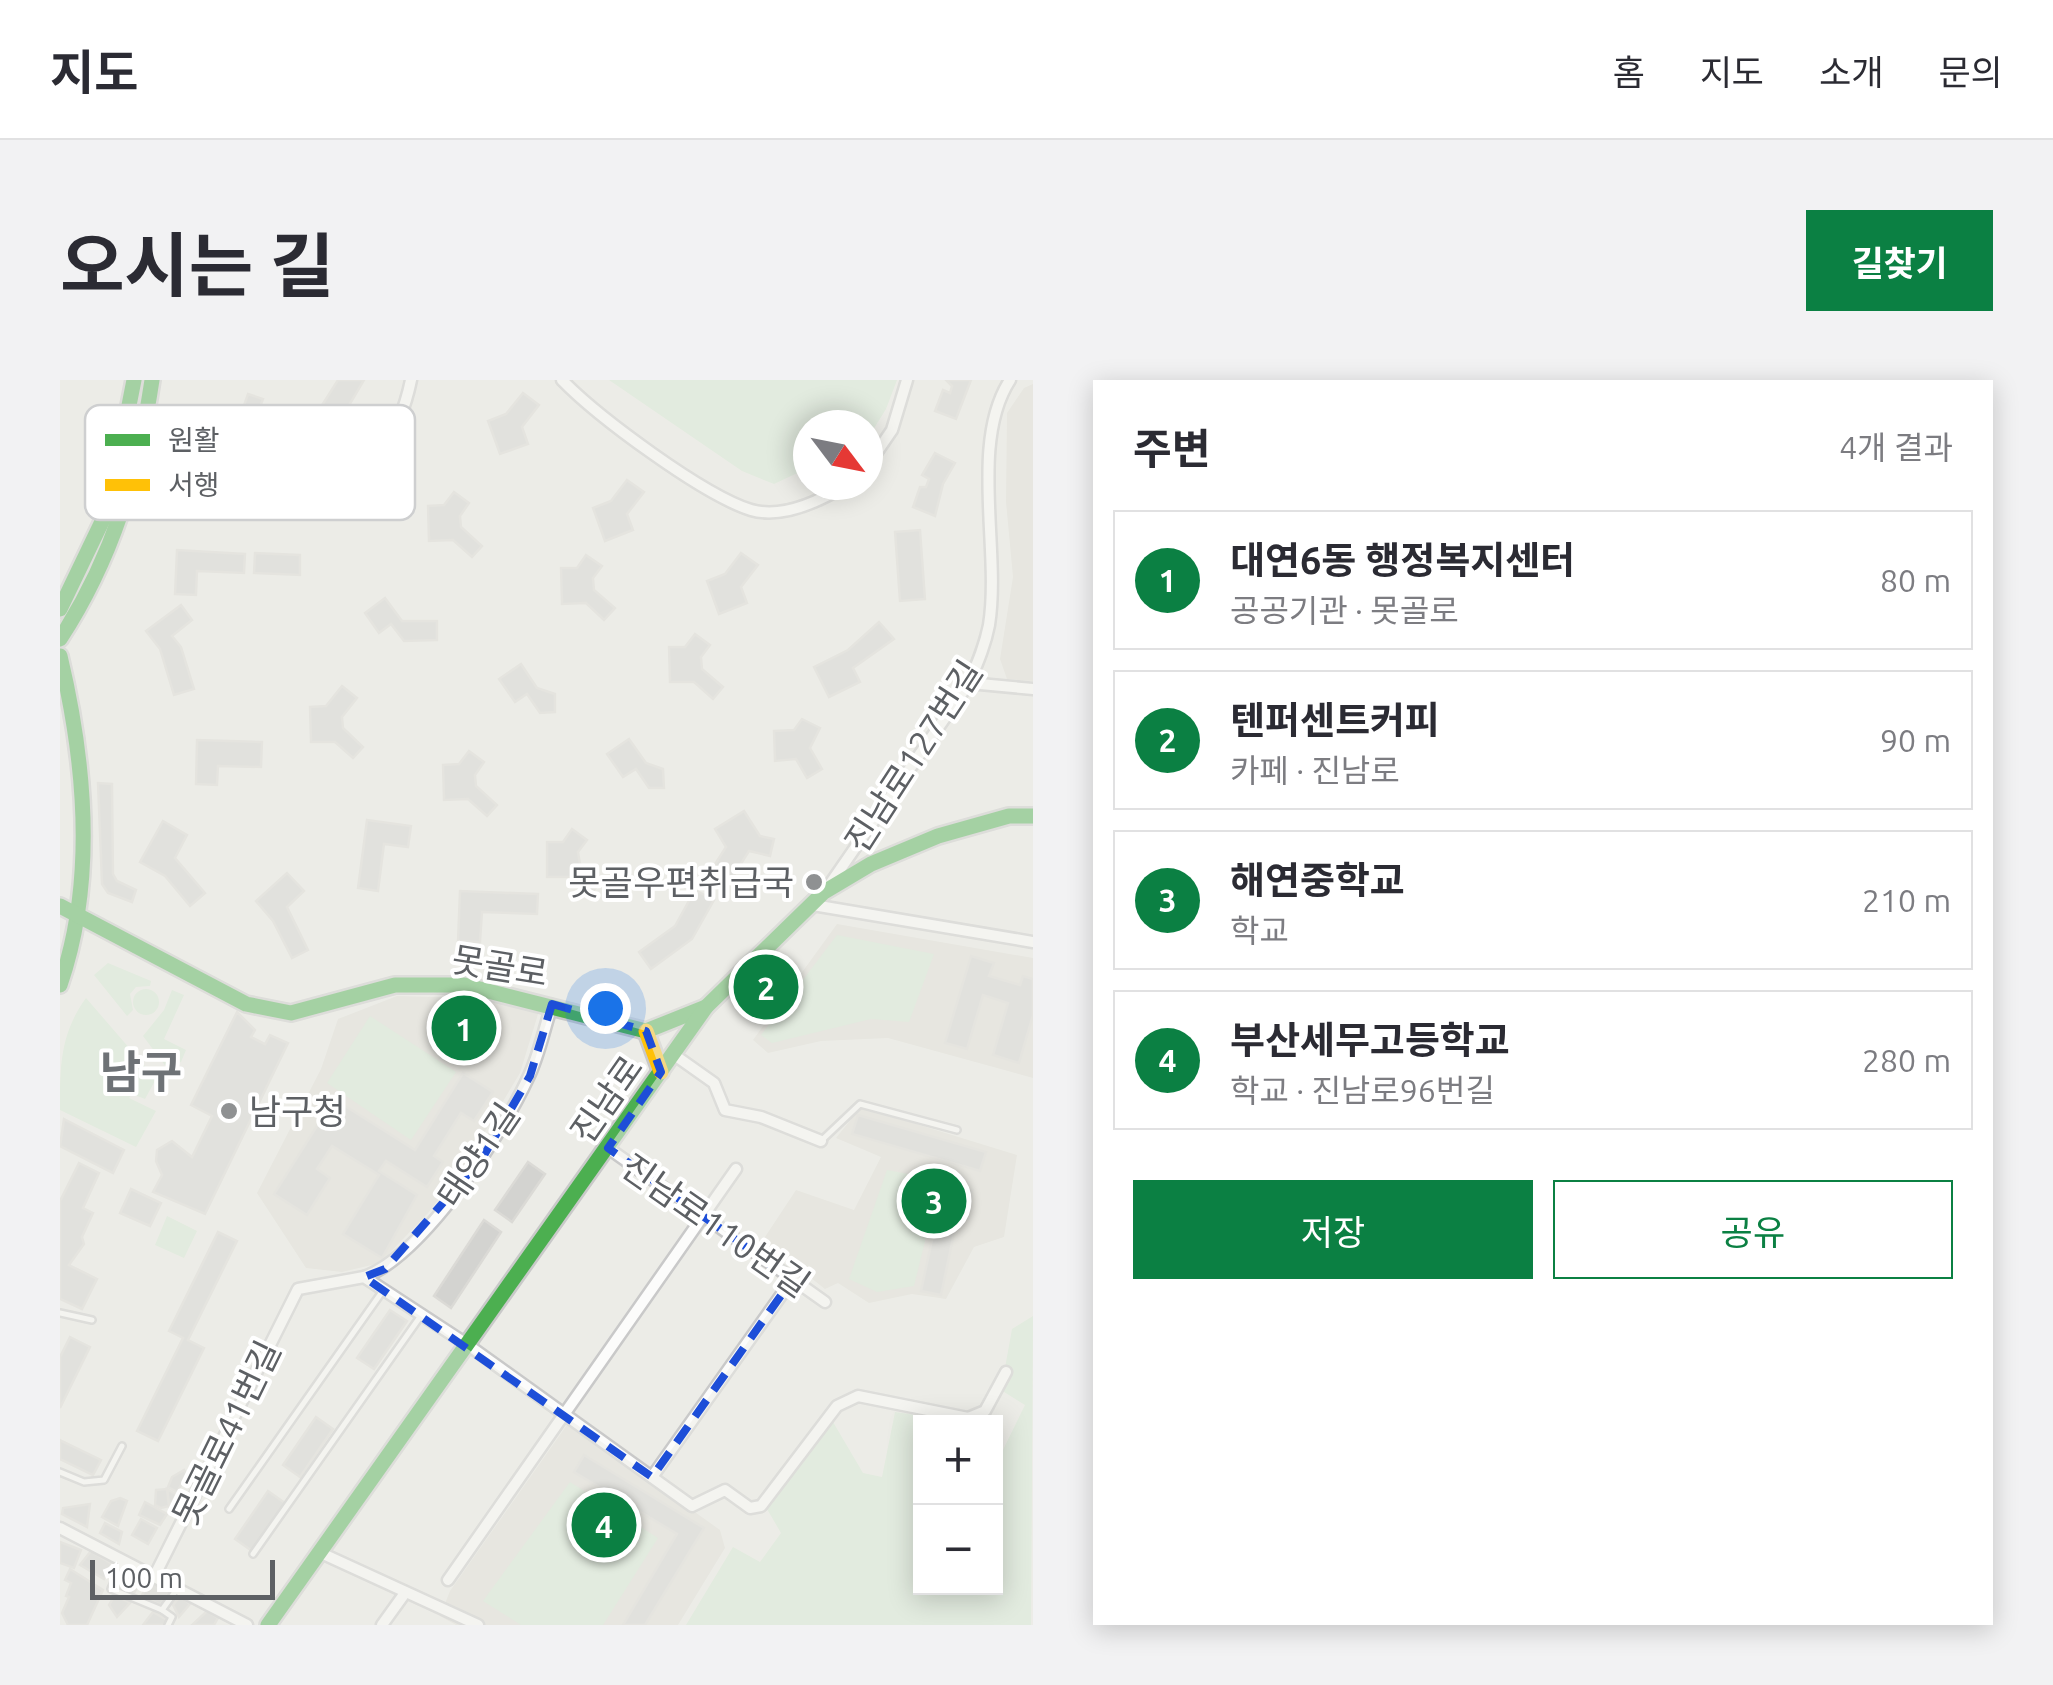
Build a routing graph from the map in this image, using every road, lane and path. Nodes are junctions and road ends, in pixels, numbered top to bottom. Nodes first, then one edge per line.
1 (134, 380) edge
2 (152, 380) edge
3 (411, 380) edge
4 (562, 380) edge
5 (907, 380) edge
6 (1010, 380) edge
7 (129, 405) edge
8 (148, 405) edge
9 (401, 405) edge
10 (883, 443) edge
11 (813, 500) edge
12 (101, 520) edge
13 (121, 520) edge
14 (60, 609) edge
15 (60, 640) edge
16 (60, 656) edge
17 (968, 683) junction
18 (1033, 689) edge
19 (1033, 816) edge
20 (824, 892) junction
21 (813, 905) junction
22 (60, 906) edge
23 (79, 916) junction
24 (1033, 942) edge
25 (60, 985) edge
26 (552, 1004) junction
27 (706, 1007) junction
28 (646, 1031) junction
29 (673, 1054) junction
30 (661, 1072) junction
31 (957, 1130) dead end
32 (821, 1141) joint
33 (608, 1148) junction
34 (736, 1169) dead end
35 (703, 1216) junction
36 (364, 1277) junction
37 (792, 1280) junction
38 (384, 1289) junction
39 (825, 1302) dead end
40 (60, 1313) edge
41 (422, 1314) junction
42 (92, 1320) dead end
43 (468, 1345) junction
44 (1006, 1372) dead end
45 (564, 1412) junction
46 (122, 1446) dead end
47 (60, 1472) edge
48 (652, 1477) junction
49 (229, 1509) dead end
50 (60, 1528) edge
51 (321, 1553) junction
52 (253, 1554) dead end
53 (123, 1561) junction
54 (154, 1577) junction
55 (448, 1580) dead end
56 (177, 1589) junction
57 (405, 1593) junction
58 (162, 1610) junction
59 (168, 1625) edge
60 (247, 1625) edge
61 (268, 1625) edge
62 (382, 1625) edge
63 (478, 1625) edge

1 - 7 main road
2 - 8 main road
3 - 9 street
4 - 11 street
5 - 10 street
6 - 17 street, 진남로127번길
12 - 14 main road
13 - 15 main road
16 - 23 main road
17 - 18 street
17 - 20 street, 진남로127번길
19 - 20 main road, 진남로
20 - 21 main road, 진남로
21 - 24 street
21 - 27 main road, 진남로
22 - 23 main road, 못골로
23 - 25 main road
23 - 26 main road, 못골로
26 - 28 main road, 못골로
26 - 36 street, 태양1길
27 - 28 main road
27 - 29 main road, 진남로
28 - 30 main road
29 - 30 main road, 진남로
29 - 32 street
30 - 33 main road, 진남로
31 - 32 lane
33 - 35 street, 진남로110번길
33 - 43 main road, 진남로
34 - 35 street
35 - 37 street, 진남로110번길
35 - 45 street
36 - 38 street
36 - 54 street, 못골로41번길
37 - 39 street, 진남로110번길
37 - 48 street
38 - 41 street
38 - 49 lane
40 - 42 lane
41 - 43 street
41 - 52 lane
43 - 45 street
43 - 51 main road, 진남로
44 - 48 street
45 - 48 street
45 - 55 street
46 - 47 lane
50 - 53 street
51 - 57 street
51 - 61 main road, 진남로
53 - 54 street
53 - 58 lane
54 - 56 street
56 - 58 lane
56 - 60 street
57 - 62 street
57 - 63 street
58 - 59 lane

